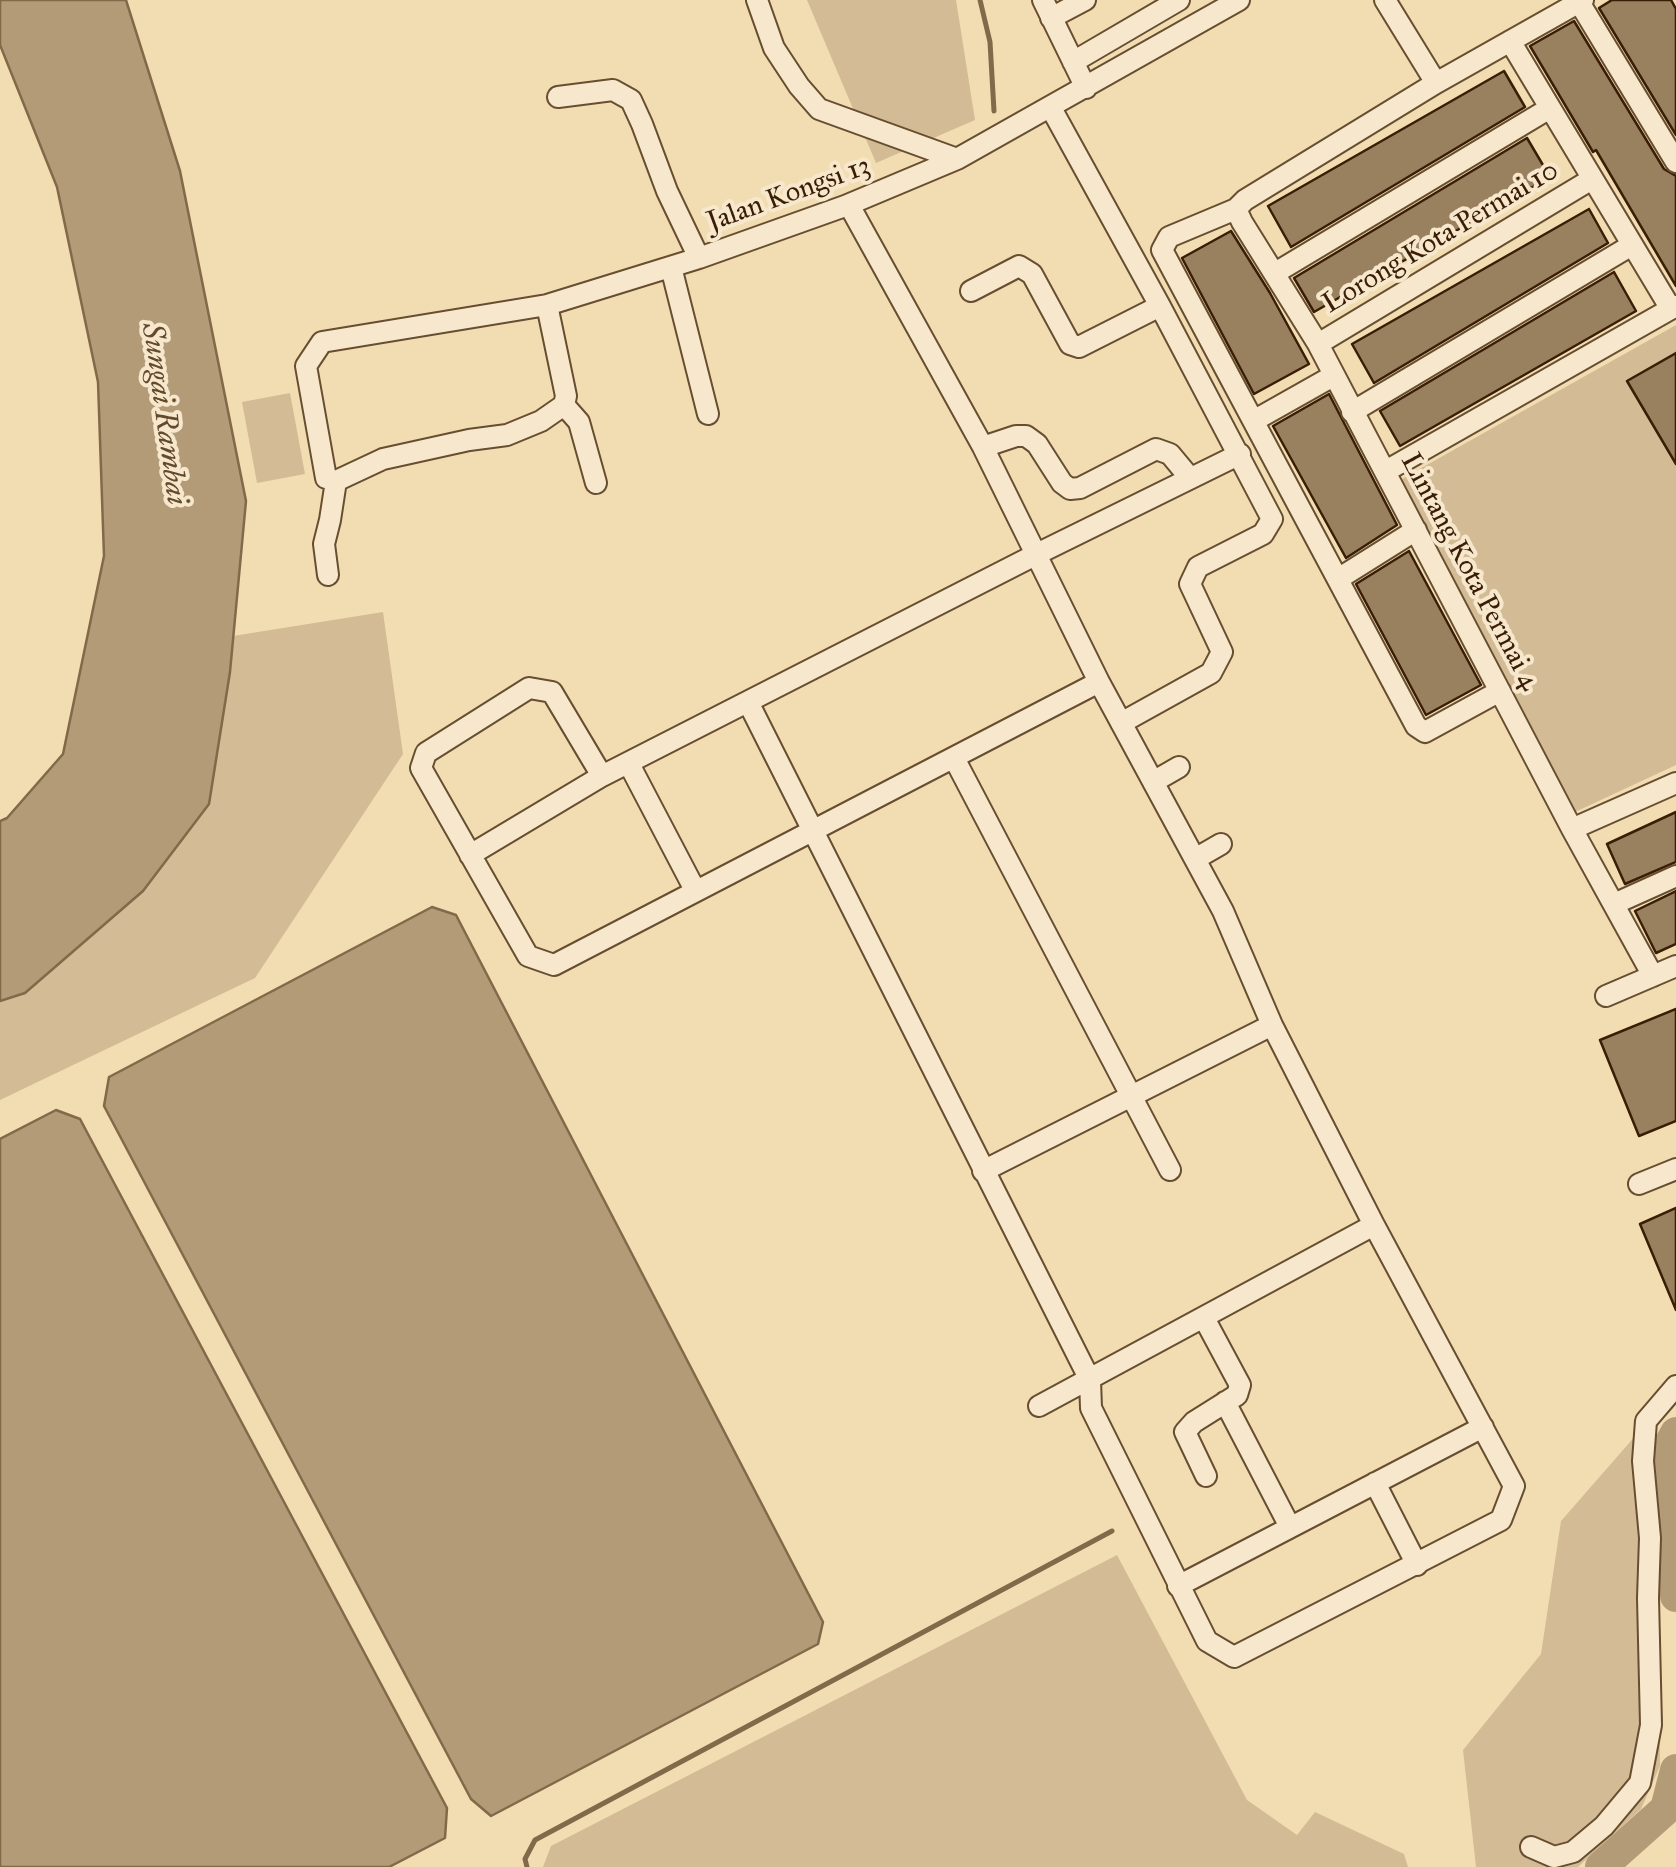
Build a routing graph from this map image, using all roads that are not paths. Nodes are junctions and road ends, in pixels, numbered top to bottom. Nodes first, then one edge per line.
1 (757, 0) edge
2 (1085, 0) edge
3 (1179, 0) edge
4 (1239, 0) edge
5 (1385, 0) edge
6 (1581, 1) edge
7 (1047, 9) edge
8 (1510, 42) junction
9 (1073, 62) junction
10 (1436, 83) junction
11 (1086, 88) junction
12 (558, 98) dead end
13 (1051, 108) junction
14 (1550, 108) junction
15 (957, 158) junction
16 (1676, 162) edge
17 (1592, 179) junction
18 (1240, 204) junction
19 (849, 205) junction
20 (1632, 245) junction
21 (699, 258) junction
22 (670, 266) junction
23 (1275, 274) junction
24 (972, 291) dead end
25 (547, 305) junction
26 (1160, 306) junction
27 (1673, 307) edge
28 (1318, 344) junction
29 (1333, 376) junction
30 (564, 405) junction
31 (1352, 412) junction
32 (708, 414) dead end
33 (1255, 420) junction
34 (983, 447) junction
35 (1240, 454) junction
36 (1386, 471) junction
37 (1190, 478) junction
38 (336, 481) junction
39 (596, 483) dead end
40 (1416, 530) junction
41 (1037, 554) junction
42 (328, 575) dead end
43 (1338, 580) junction
44 (1099, 682) junction
45 (1500, 691) junction
46 (748, 702) junction
47 (1122, 723) junction
48 (954, 758) junction
49 (629, 764) junction
50 (1178, 767) dead end
51 (602, 776) junction
52 (1153, 782) junction
53 (1676, 783) edge
54 (1572, 829) junction
55 (812, 832) junction
56 (1221, 844) dead end
57 (470, 855) junction
58 (1194, 859) junction
59 (1676, 876) edge
60 (696, 890) junction
61 (1614, 904) junction
62 (1676, 966) edge
63 (1653, 976) junction
64 (1606, 996) dead end
65 (1272, 1025) junction
66 (1130, 1097) junction
67 (1676, 1169) edge
68 (1170, 1170) dead end
69 (983, 1171) junction
70 (1639, 1184) dead end
71 (1374, 1224) junction
72 (1204, 1318) junction
73 (1090, 1380) junction
74 (1676, 1386) edge
75 (1225, 1402) junction
76 (1040, 1406) dead end
77 (1482, 1427) junction
78 (1206, 1476) dead end
79 (1374, 1483) junction
80 (1290, 1528) junction
81 (1416, 1565) junction
82 (1178, 1586) junction
83 (1531, 1847) dead end

1 - 15 street
2 - 7 street
3 - 9 street
4 - 11 street, Jalan Kongsi 13
5 - 10 street
6 - 8 street
6 - 16 street
7 - 9 street
8 - 10 street
8 - 14 street
9 - 11 street
10 - 18 street
11 - 13 street, Jalan Kongsi 13
12 - 21 street
13 - 15 street, Jalan Kongsi 13
13 - 26 street
14 - 17 street
14 - 23 street
15 - 19 street, Jalan Kongsi 13
17 - 20 street
17 - 28 street, Lorong Kota Permai 10
18 - 23 street, Lintang Kota Permai 4
18 - 33 street
19 - 21 street, Jalan Kongsi 13
19 - 34 street
20 - 27 street
20 - 31 street
21 - 22 street, Jalan Kongsi 13
22 - 25 street, Jalan Kongsi 13
22 - 32 street
23 - 28 street, Lintang Kota Permai 4
24 - 26 street
25 - 30 street
25 - 38 street, Jalan Kongsi 13
26 - 35 street
27 - 36 street
28 - 29 street, Lintang Kota Permai 4
29 - 31 street, Lintang Kota Permai 4
29 - 33 street
30 - 38 street
30 - 39 street
31 - 36 street, Lintang Kota Permai 4
33 - 43 street
34 - 37 street
34 - 41 street
35 - 37 street
35 - 47 street
36 - 40 street, Lintang Kota Permai 4
37 - 41 street
38 - 42 street
40 - 43 street
40 - 45 street, Lintang Kota Permai 4
41 - 44 street
41 - 46 street
43 - 45 street
44 - 47 street
44 - 48 street
45 - 54 street, Lintang Kota Permai 4
46 - 49 street
46 - 55 street
47 - 52 street
48 - 55 street
48 - 66 street
49 - 51 street
49 - 60 street
50 - 52 street
51 - 57 street
51 - 57 street
52 - 58 street
53 - 54 street
54 - 61 street, Lintang Kota Permai 4
55 - 60 street
55 - 69 street
56 - 58 street
57 - 60 street
58 - 65 street
59 - 61 street
61 - 63 street, Lintang Kota Permai 4
62 - 63 street
63 - 64 street
65 - 66 street
65 - 71 street
66 - 68 street
66 - 69 street
67 - 70 street
69 - 73 street
71 - 72 street
71 - 77 street
72 - 73 street
72 - 75 street
73 - 76 street
73 - 82 street
74 - 83 street
75 - 78 street
75 - 80 street
77 - 79 street
77 - 81 street
79 - 80 street
79 - 81 street
80 - 82 street
81 - 82 street

